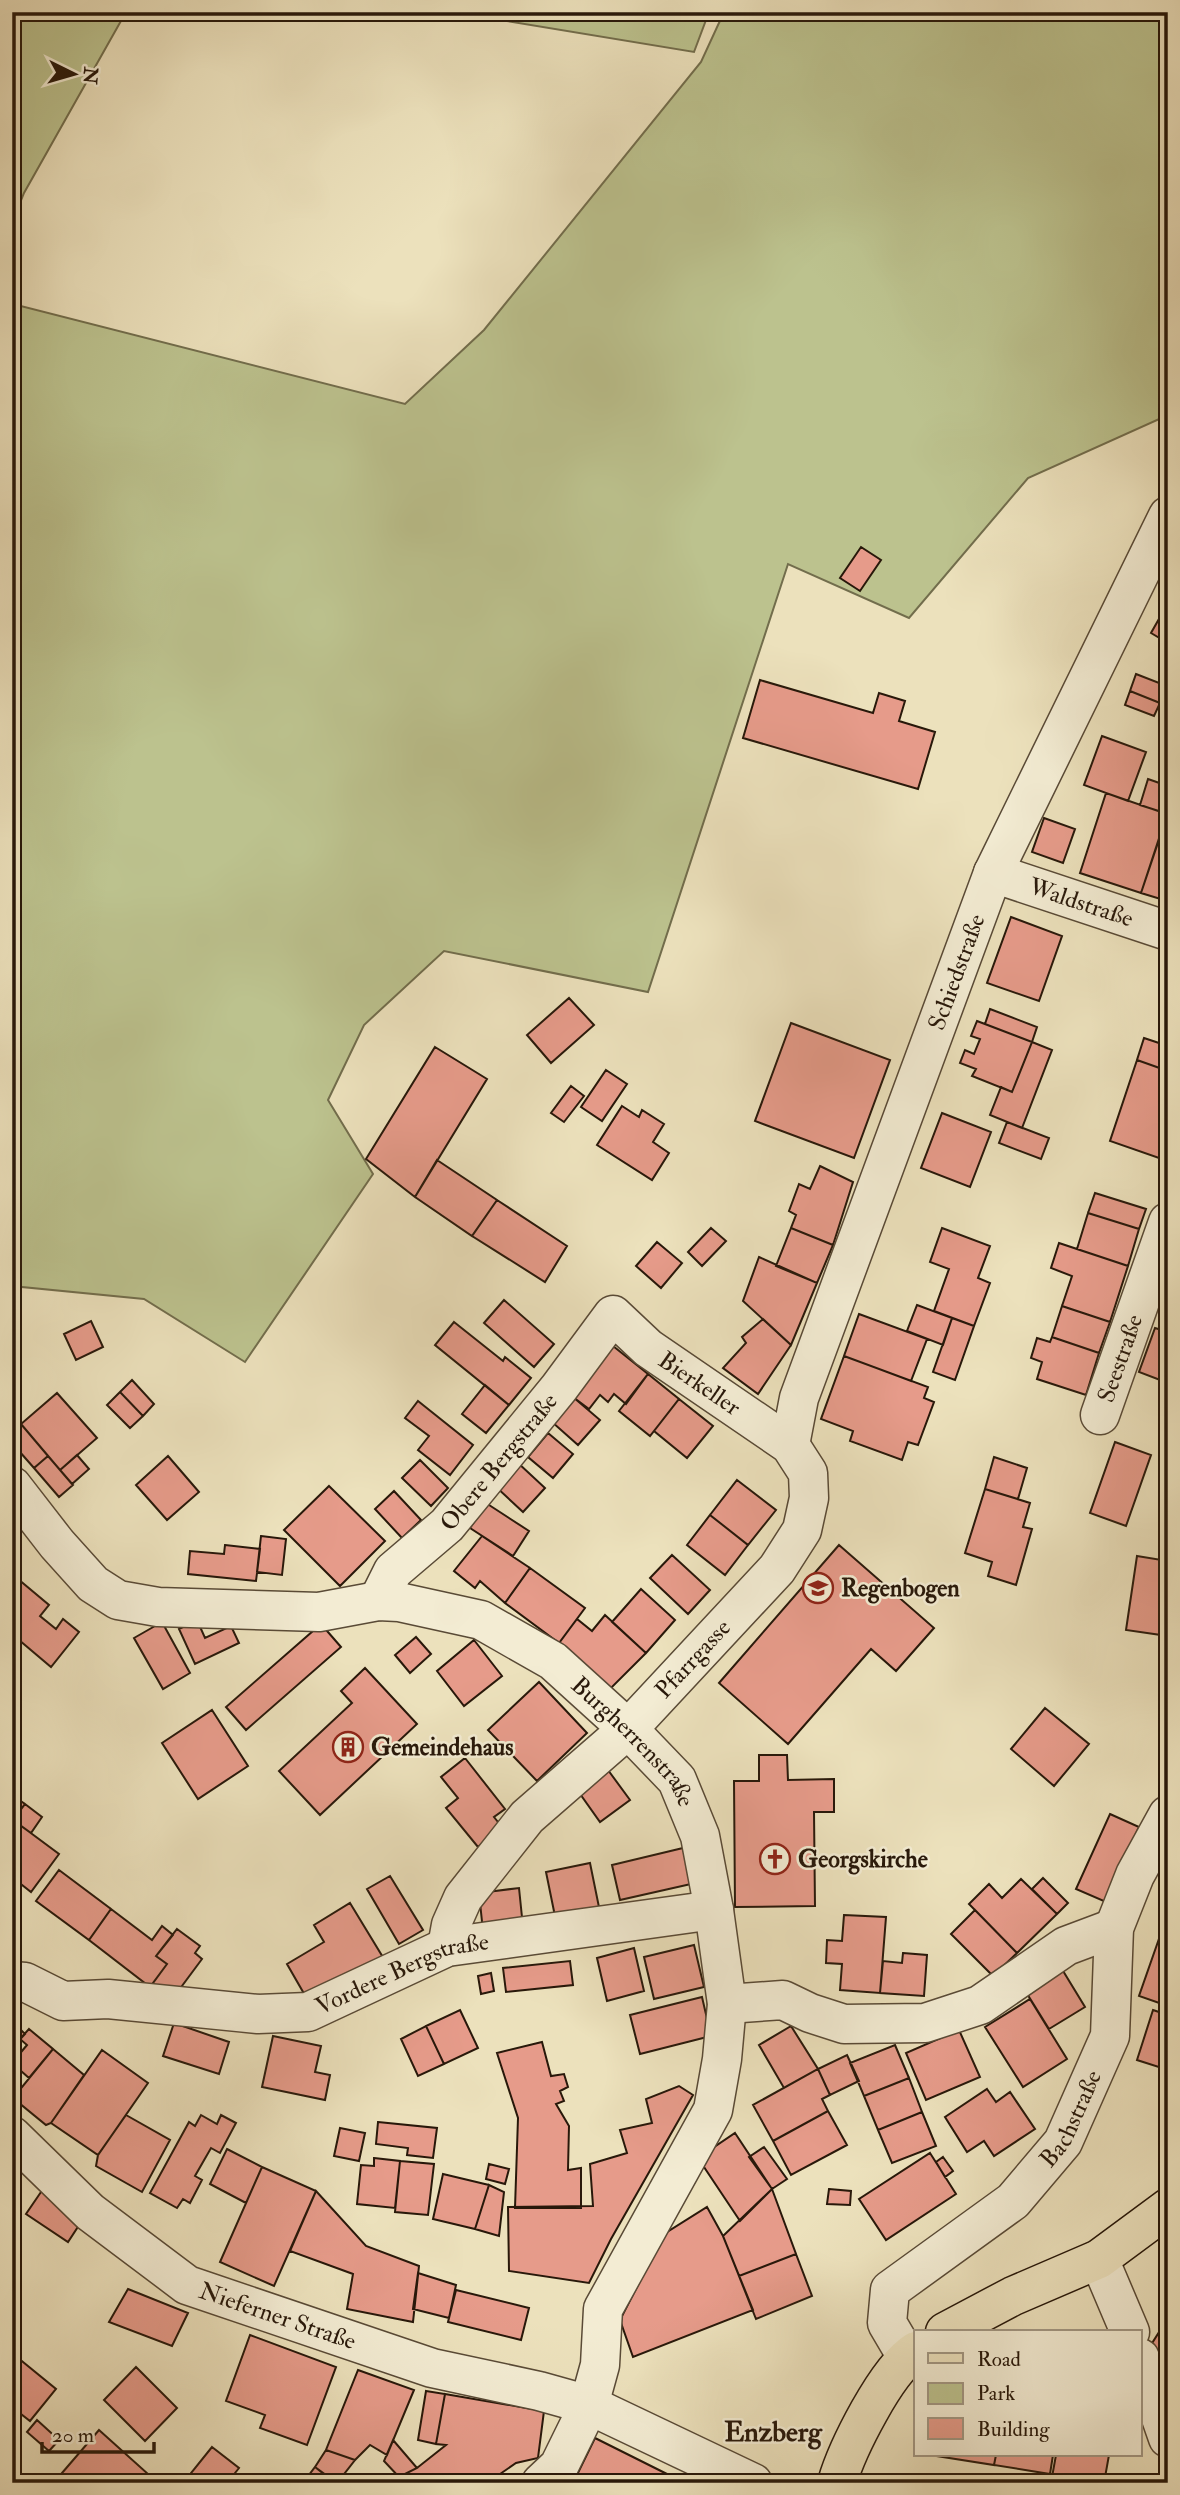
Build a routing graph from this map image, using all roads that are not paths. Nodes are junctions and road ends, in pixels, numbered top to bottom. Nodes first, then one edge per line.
1 (1168, 516) edge
2 (993, 873) junction
3 (1168, 931) edge
4 (1168, 1222) edge
5 (613, 1315) joint
6 (1100, 1415) dead end
7 (790, 1445) junction
8 (12, 1486) edge
9 (378, 1601) junction
10 (628, 1729) junction
11 (1168, 1815) edge
12 (714, 1910) junction
13 (1114, 1928) junction
14 (447, 1947) junction
15 (12, 1981) edge
16 (727, 2004) junction
17 (12, 2136) edge
18 (1168, 2208) edge
19 (1099, 2259) junction
20 (949, 2330) edge
21 (1129, 2330) edge
22 (912, 2354) edge
23 (1142, 2364) edge
24 (589, 2405) junction
25 (1168, 2438) edge
26 (541, 2483) edge
27 (753, 2483) edge
28 (837, 2483) edge

1 - 2 street, Schiedstraße
2 - 3 street, Waldstraße
2 - 7 street, Schiedstraße
4 - 6 street, Seestraße
5 - 7 street, Bierkeller
5 - 9 street, Obere Bergstraße
7 - 10 street, Pfarrgasse
8 - 9 street, Burgherrenstraße
9 - 10 street, Burgherrenstraße
10 - 12 street, Burgherrenstraße
10 - 14 street, Pfarrgasse
11 - 13 street, Bachstraße
12 - 14 street, Vordere Bergstraße
12 - 16 street, Burgherrenstraße
13 - 16 street
13 - 22 street, Bachstraße
14 - 15 street, Vordere Bergstraße
16 - 24 street, Burgherrenstraße
17 - 24 street, Nieferner Straße
18 - 19 main road
19 - 20 main road
19 - 21 street
22 - 28 main road
23 - 25 street
24 - 26 street, Burgherrenstraße
24 - 27 street, Nieferner Straße

